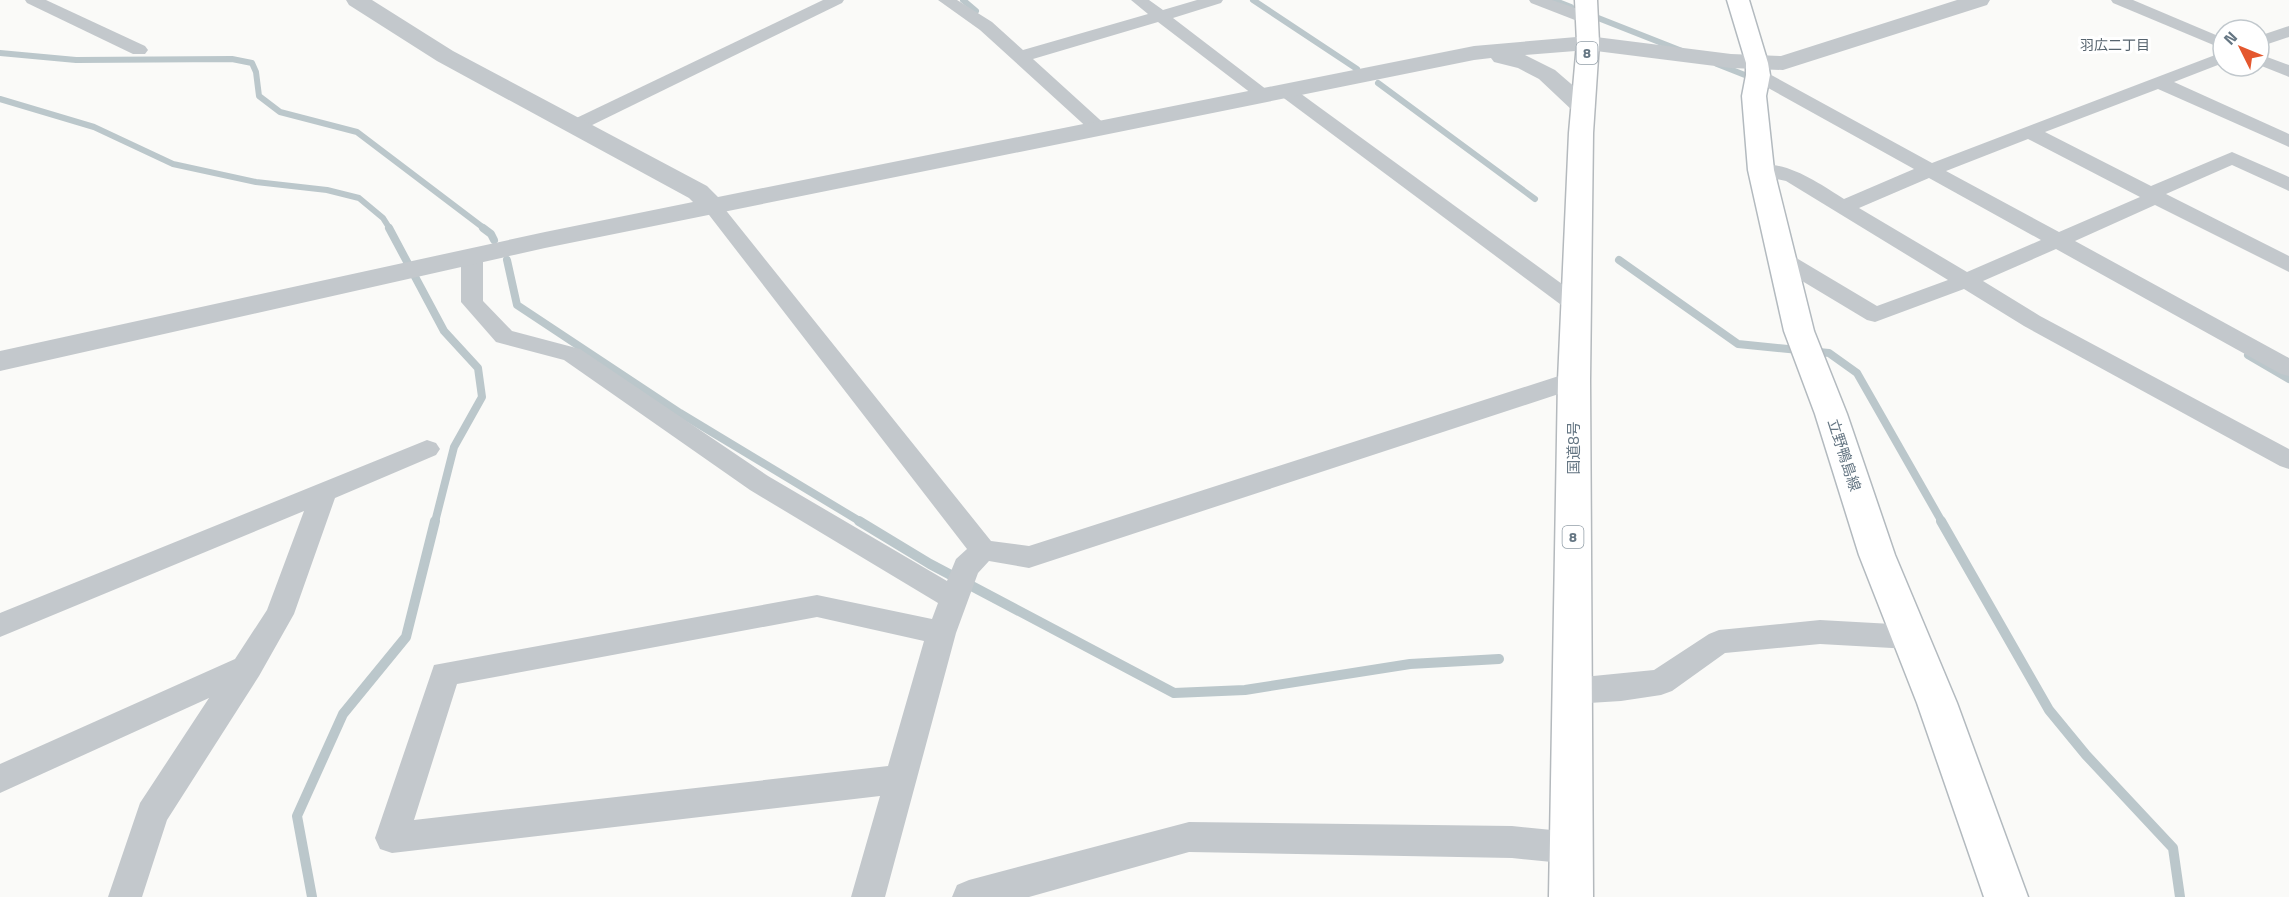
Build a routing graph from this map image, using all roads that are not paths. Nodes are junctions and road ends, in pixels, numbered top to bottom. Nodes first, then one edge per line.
1 (33, 0) edge
2 (357, 0) edge
3 (837, 0) edge
4 (946, 0) edge
5 (1139, 0) edge
6 (1215, 0) edge
7 (1537, 0) edge
8 (1738, 0) edge
9 (1979, 0) edge
10 (2119, 0) edge
11 (1586, 9) edge
12 (1160, 16) junction
13 (2289, 31) edge
14 (2271, 38) edge
15 (2211, 39) edge
16 (1587, 43) junction
17 (139, 50) dead end
18 (1474, 53) junction
19 (1020, 57) junction
20 (2211, 62) edge
21 (2271, 64) edge
22 (1757, 69) junction
23 (2289, 72) edge
24 (2158, 82) junction
25 (1277, 94) junction
26 (1583, 107) junction
27 (575, 126) junction
28 (1099, 128) junction
29 (2029, 132) junction
30 (2289, 141) edge
31 (1761, 170) junction
32 (1925, 172) junction
33 (2289, 185) edge
34 (2153, 195) junction
35 (713, 207) junction
36 (1843, 207) junction
37 (2052, 244) junction
38 (472, 256) junction
39 (1780, 258) junction
40 (2289, 265) edge
41 (1965, 281) junction
42 (1576, 305) junction
43 (0, 362) edge
44 (2289, 368) edge
45 (1574, 380) junction
46 (427, 449) dead end
47 (2289, 460) edge
48 (324, 491) junction
49 (983, 550) junction
50 (954, 599) junction
51 (0, 625) edge
52 (941, 633) junction
53 (1910, 637) junction
54 (248, 666) junction
55 (1573, 691) junction
56 (0, 779) edge
57 (901, 779) junction
58 (1572, 848) junction
59 (125, 897) edge
60 (868, 897) edge
61 (969, 897) edge
62 (1571, 897) edge
63 (2006, 897) edge

1 - 17 street
2 - 27 street
3 - 27 street
4 - 19 street
5 - 12 street
6 - 12 street
7 - 11 street
8 - 22 main road, 立野鴨島線
9 - 22 street
10 - 15 street
11 - 16 main road, 国道8号 / 8
12 - 19 street
12 - 25 street
13 - 14 street
16 - 18 street
16 - 22 street
16 - 26 main road, 国道8号 / 8
18 - 25 street
18 - 26 street
19 - 28 street
20 - 24 street
21 - 23 street
22 - 31 main road, 立野鴨島線
22 - 32 street
24 - 29 street
24 - 30 street
25 - 28 street
25 - 42 street
26 - 42 main road, 国道8号 / 8
27 - 35 street
28 - 35 street
29 - 32 street
29 - 34 street
31 - 36 street
31 - 39 main road, 立野鴨島線
32 - 36 street
32 - 37 street
33 - 34 street
34 - 37 street
34 - 40 street
35 - 38 street
35 - 49 street
36 - 41 street
37 - 41 street
37 - 44 street
38 - 43 street
38 - 50 street
39 - 41 street
39 - 53 main road, 立野鴨島線
41 - 47 street
42 - 45 main road, 国道8号 / 8
45 - 49 street
45 - 55 main road, 国道8号 / 8
46 - 48 street
48 - 51 street
48 - 54 street
49 - 50 street
50 - 52 street
52 - 57 street
52 - 57 street
53 - 55 street
53 - 63 main road, 立野鴨島線
54 - 56 street
54 - 59 street
55 - 58 main road, 国道8号 / 8
57 - 60 street
58 - 61 street
58 - 62 main road, 国道8号 / 8

